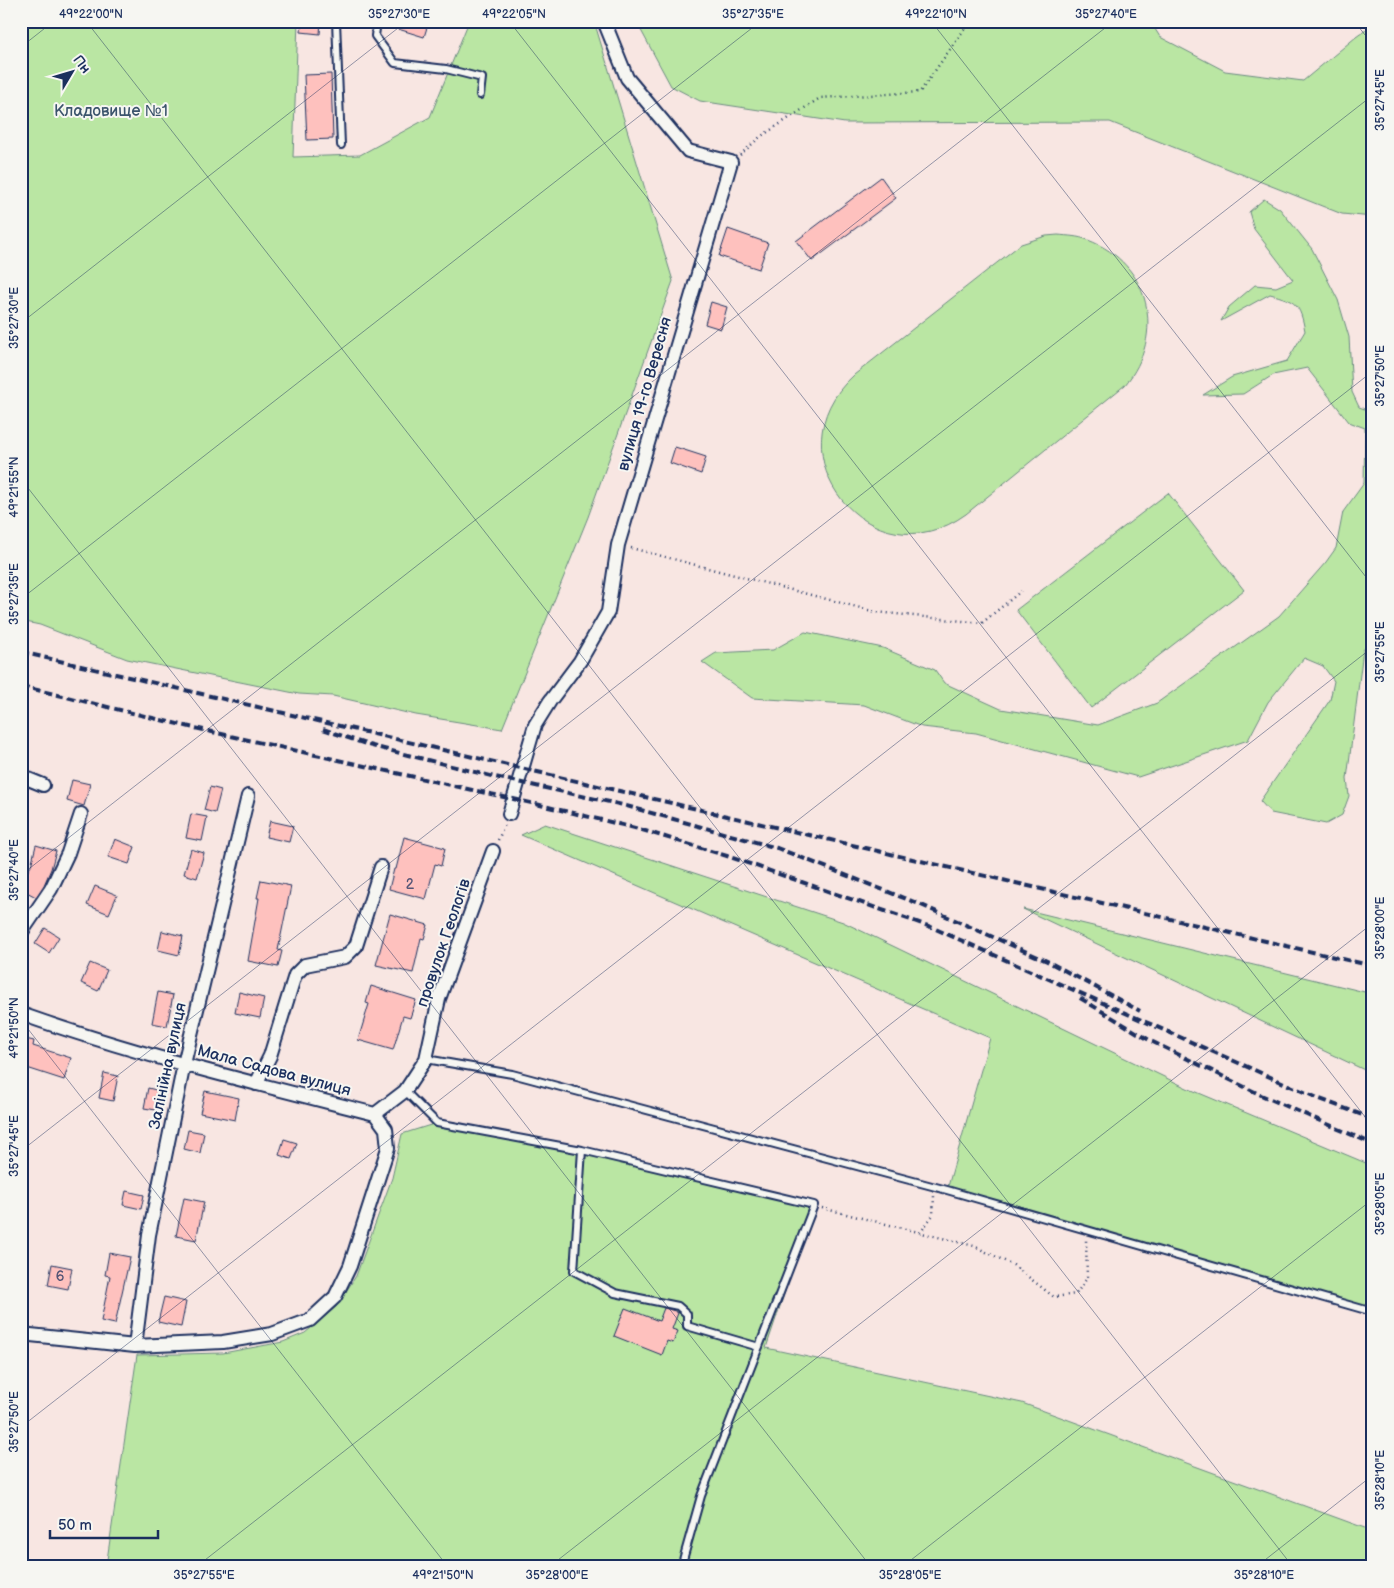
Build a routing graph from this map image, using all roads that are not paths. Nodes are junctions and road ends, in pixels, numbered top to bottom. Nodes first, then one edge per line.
1 (336, 21) edge
2 (377, 21) edge
3 (604, 21) edge
4 (480, 95) dead end
5 (341, 145) dead end
6 (21, 776) edge
7 (43, 785) dead end
8 (248, 796) dead end
9 (81, 814) dead end
10 (510, 814) road end
11 (493, 851) road end
12 (381, 867) dead end
13 (21, 933) edge
14 (21, 1014) edge
15 (426, 1059) junction
16 (184, 1064) junction
17 (256, 1084) junction
18 (406, 1091) junction
19 (375, 1114) junction
20 (582, 1150) junction
21 (1373, 1312) edge
22 (21, 1334) edge
23 (136, 1346) junction
24 (759, 1347) junction
25 (681, 1567) edge

1 - 5 lane
2 - 4 lane
3 - 10 street, вулиця 19-го Вересня
6 - 7 street
8 - 16 street, Залінійна вулиця
9 - 13 street
11 - 15 street, провулок Геологів
12 - 17 street
14 - 16 street, Мала Садова вулиця
15 - 18 street, провулок Геологів
15 - 21 lane
16 - 17 street, Мала Садова вулиця
16 - 23 street, Залінійна вулиця
17 - 19 street, Мала Садова вулиця
18 - 19 street, провулок Геологів
18 - 20 lane
19 - 23 street
20 - 24 lane
20 - 24 lane
22 - 23 street
24 - 25 lane

